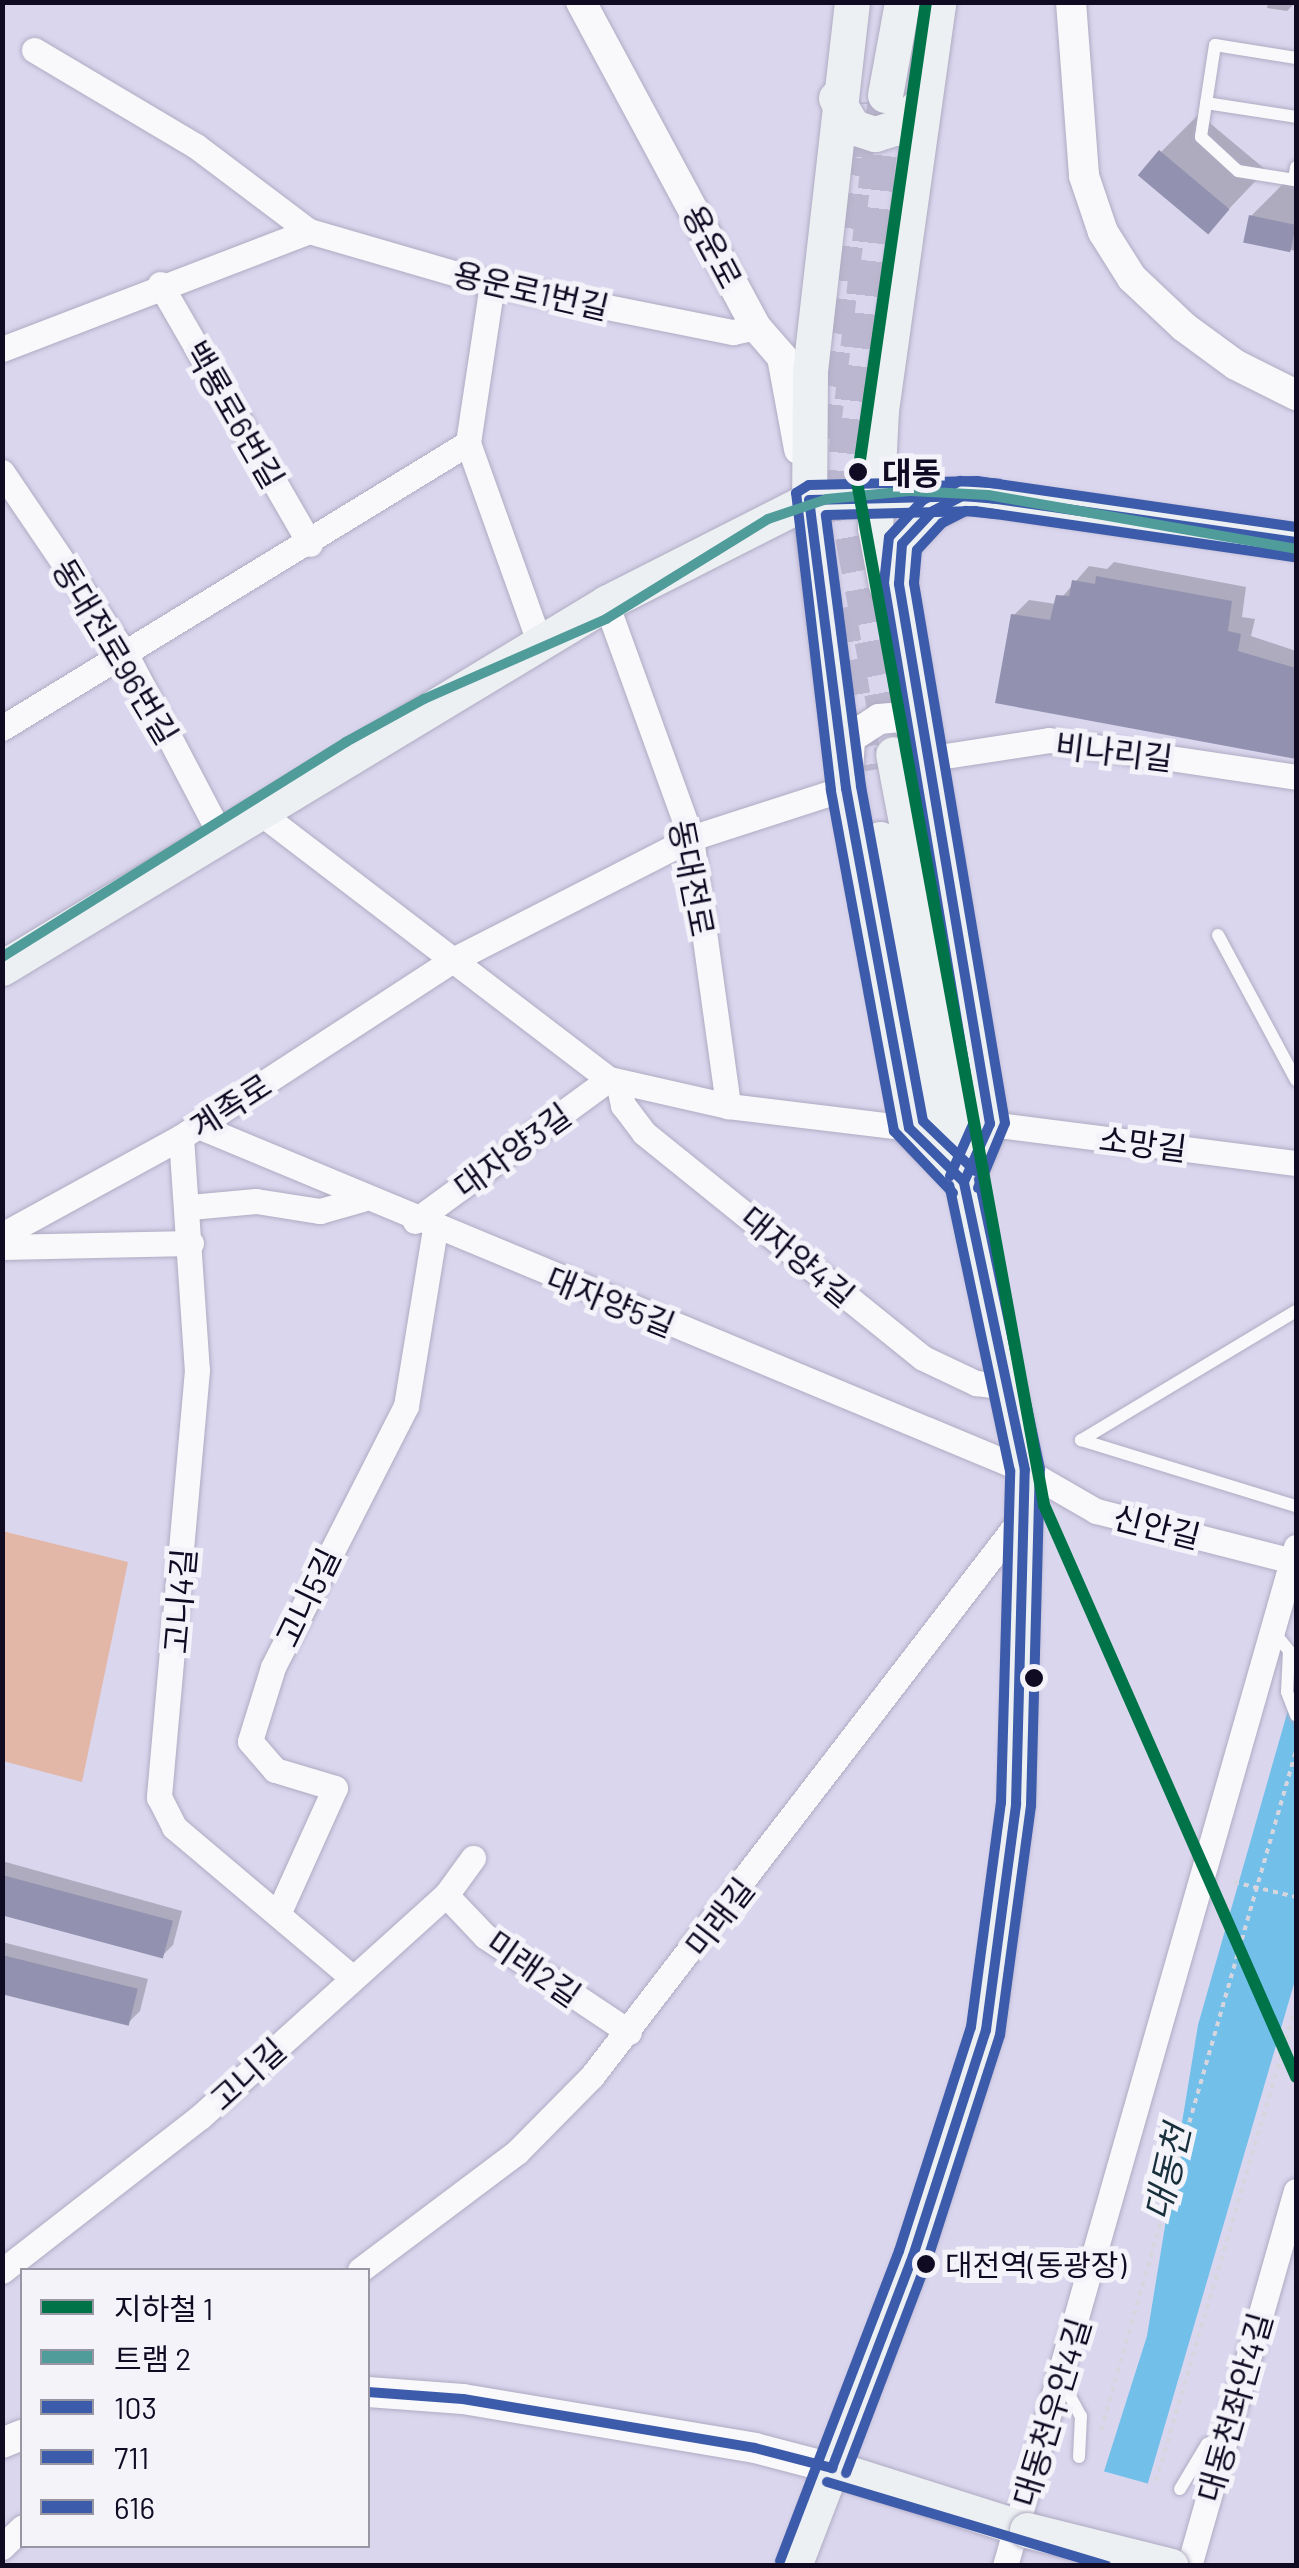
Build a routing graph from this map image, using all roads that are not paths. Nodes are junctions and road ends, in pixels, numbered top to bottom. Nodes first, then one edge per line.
1 (581, 2) edge
2 (852, 2) edge
3 (866, 2) edge
4 (902, 2) edge
5 (938, 2) edge
6 (1071, 2) edge
7 (34, 50) dead end
8 (1296, 58) edge
9 (858, 91) junction
10 (1206, 103) junction
11 (922, 104) junction
12 (1296, 117) edge
13 (1296, 167) edge
14 (308, 231) junction
15 (160, 284) junction
16 (492, 284) junction
17 (756, 327) junction
18 (2, 349) edge
19 (1296, 395) edge
20 (468, 443) junction
21 (2, 472) edge
22 (963, 496) junction
23 (876, 498) junction
24 (809, 500) junction
25 (1296, 542) edge
26 (310, 544) junction
27 (606, 602) junction
28 (540, 644) junction
29 (126, 655) junction
30 (910, 677) junction
31 (2, 728) edge
32 (932, 758) junction
33 (869, 771) junction
34 (1296, 777) edge
35 (258, 812) junction
36 (220, 834) junction
37 (691, 838) junction
38 (1218, 935) dead end
39 (448, 962) junction
40 (2, 968) edge
41 (614, 1080) junction
42 (1296, 1080) edge
43 (728, 1106) junction
44 (990, 1124) junction
45 (908, 1128) junction
46 (189, 1132) junction
47 (1296, 1163) edge
48 (964, 1182) junction
49 (362, 1200) junction
50 (190, 1207) junction
51 (425, 1225) junction
52 (2, 1235) edge
53 (191, 1244) junction
54 (2, 1247) edge
55 (1296, 1311) edge
56 (1010, 1387) junction
57 (1026, 1470) junction
58 (1296, 1506) edge
59 (1026, 1512) junction
60 (1295, 1557) edge
61 (1273, 1630) junction
62 (1296, 1715) edge
63 (472, 1858) dead end
64 (446, 1896) junction
65 (278, 1914) junction
66 (353, 1978) junction
67 (628, 2032) junction
68 (1296, 2191) edge
69 (363, 2268) edge
70 (2, 2271) edge
71 (1062, 2380) junction
72 (370, 2392) edge
73 (1223, 2436) junction
74 (1079, 2458) dead end
75 (832, 2468) junction
76 (1180, 2489) dead end
77 (1022, 2528) junction
78 (794, 2566) edge
79 (1005, 2566) edge
80 (1170, 2566) edge
81 (1189, 2566) edge

1 - 17 street, 용운로
2 - 9 main road
3 - 9 main road
4 - 9 main road
5 - 11 main road
6 - 19 street
7 - 14 street, 용운로1번길
8 - 10 lane
9 - 11 main road
9 - 24 main road
10 - 12 lane
10 - 13 lane
11 - 23 main road
14 - 15 street
14 - 16 street, 용운로1번길
15 - 18 street
15 - 26 street, 백룡로6번길
16 - 17 street, 용운로1번길
16 - 20 street
17 - 24 street, 용운로
20 - 26 street
20 - 28 street
21 - 29 street, 동대전로96번길
22 - 23 main road
22 - 25 main road
22 - 30 main road
23 - 24 main road
23 - 30 main road
24 - 27 main road
24 - 33 main road
26 - 29 street
27 - 28 main road
27 - 37 street, 동대전로
28 - 35 main road
29 - 31 street
29 - 36 street, 동대전로96번길
30 - 32 main road
32 - 33 street
32 - 34 street, 비나리길
32 - 44 main road
33 - 37 street, 계족로
33 - 45 main road
33 - 48 main road
35 - 36 main road
35 - 39 street
36 - 40 main road
37 - 39 street, 계족로
37 - 43 street, 동대전로
38 - 42 lane
39 - 41 street
39 - 46 street, 계족로
41 - 43 street
41 - 51 street, 대자양3길
41 - 56 street, 대자양4길
43 - 45 street
44 - 47 street, 소망길
44 - 48 main road
45 - 48 main road
46 - 49 street, 대자양5길
46 - 50 street, 고니4길
46 - 52 street, 계족로
48 - 56 main road
49 - 50 street
49 - 51 street, 대자양5길
50 - 53 street, 고니4길
51 - 57 street, 대자양5길
51 - 65 street, 고니5길
53 - 54 street
53 - 65 street, 고니4길
55 - 58 lane
56 - 57 main road
57 - 59 main road
57 - 60 street, 신안길
59 - 67 street, 미래길
59 - 75 main road
60 - 61 street, 대동천우안4길
61 - 62 lane
61 - 71 street, 대동천우안4길
63 - 64 street, 고니길
64 - 66 street, 고니길
64 - 67 street, 미래2길
65 - 66 street, 고니4길
66 - 70 street, 고니길
67 - 69 street, 미래길
68 - 73 street, 대동천좌안4길
71 - 74 lane
71 - 77 street, 대동천우안4길
72 - 75 street
73 - 76 lane
73 - 81 street, 대동천좌안4길
75 - 77 main road
75 - 78 main road
77 - 79 street, 대동천우안4길
77 - 80 main road, bridge

